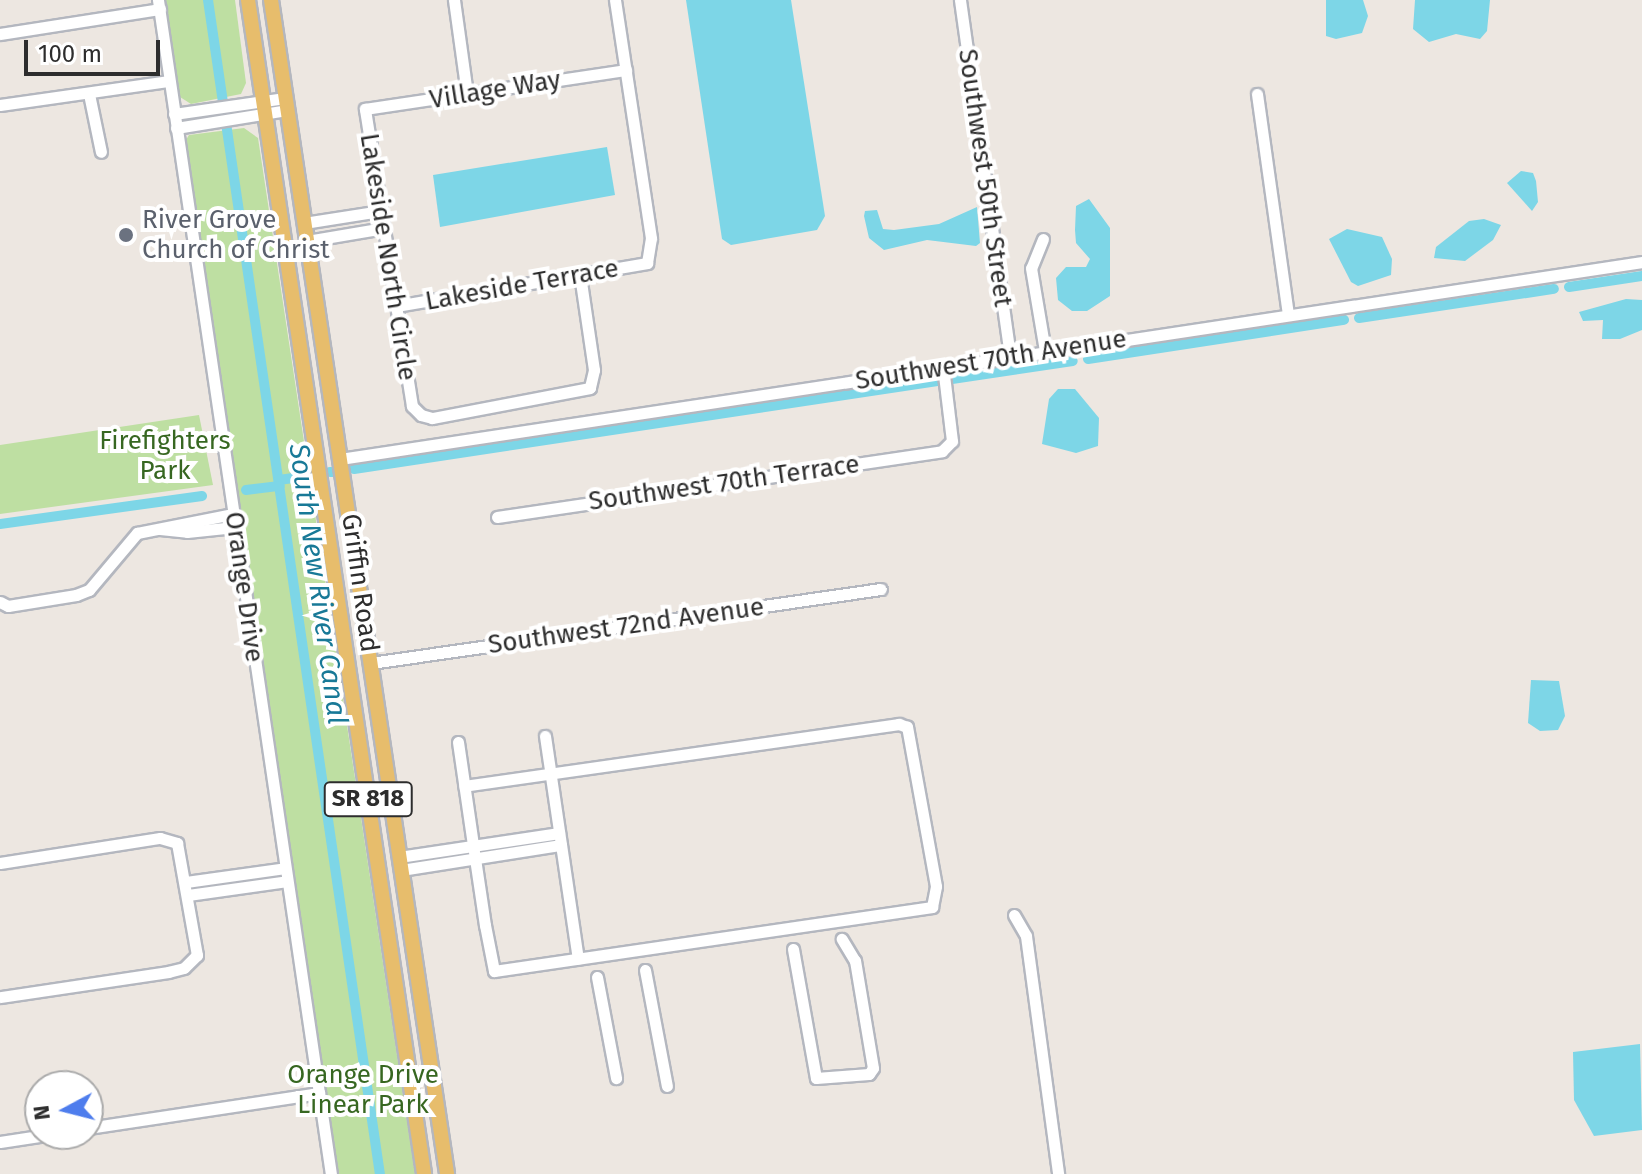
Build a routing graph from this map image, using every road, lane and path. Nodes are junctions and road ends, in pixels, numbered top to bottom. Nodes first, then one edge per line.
1 (248, 0) edge
2 (271, 0) edge
3 (454, 0) edge
4 (615, 0) edge
5 (960, 0) edge
6 (159, 5) edge
7 (0, 34) edge
8 (626, 70) junction
9 (169, 81) junction
10 (89, 94) junction
11 (467, 94) junction
12 (1257, 94) dead end
13 (286, 104) junction
14 (0, 105) edge
15 (264, 108) junction
16 (365, 109) joint
17 (247, 110) junction
18 (174, 114) junction
19 (176, 128) junction
20 (101, 152) dead end
21 (381, 211) junction
22 (304, 223) junction
23 (384, 228) junction
24 (1043, 239) dead end
25 (307, 241) junction
26 (1642, 262) edge
27 (580, 275) junction
28 (396, 306) junction
29 (1288, 314) junction
30 (1045, 351) junction
31 (1010, 357) junction
32 (943, 367) junction
33 (312, 424) junction
34 (340, 459) junction
35 (319, 476) junction
36 (345, 494) junction
37 (497, 517) dead end
38 (234, 521) junction
39 (881, 589) dead end
40 (0, 602) edge
41 (371, 663) junction
42 (545, 736) dead end
43 (458, 742) dead end
44 (550, 774) junction
45 (464, 786) junction
46 (560, 839) junction
47 (474, 852) junction
48 (0, 863) edge
49 (400, 863) junction
50 (285, 868) junction
51 (287, 881) junction
52 (186, 882) junction
53 (188, 895) junction
54 (1014, 915) dead end
55 (842, 939) dead end
56 (793, 949) dead end
57 (578, 959) junction
58 (645, 970) dead end
59 (597, 977) dead end
60 (0, 997) edge
61 (616, 1078) dead end
62 (667, 1086) dead end
63 (319, 1093) junction
64 (104, 1126) edge
65 (24, 1138) edge
66 (0, 1142) edge
67 (331, 1174) edge
68 (424, 1174) edge
69 (447, 1174) edge
70 (1058, 1174) edge

1 - 15 main road, Griffin Road / SR 818
2 - 13 main road, Griffin Road / SR 818
3 - 11 street
4 - 8 street
5 - 31 street, Southwest 50th Street
6 - 7 street
6 - 9 street, Orange Drive
8 - 11 street, Village Way
8 - 27 street, Lakeside Terrace
9 - 10 street
9 - 18 street, Orange Drive
10 - 14 street
10 - 20 street
11 - 16 street, Village Way
12 - 29 street
13 - 15 street
13 - 22 main road, Griffin Road / SR 818
15 - 17 street
15 - 33 main road, Griffin Road / SR 818
16 - 21 street, Lakeside North Circle
17 - 18 street
17 - 19 street
18 - 19 street, Orange Drive
19 - 38 street, Orange Drive
21 - 22 street
21 - 23 street, Lakeside North Circle
22 - 25 main road, Griffin Road / SR 818
23 - 25 street
23 - 28 street, Lakeside North Circle
24 - 30 street
25 - 34 main road, Griffin Road / SR 818
26 - 29 street, Southwest 70th Avenue
27 - 28 street, Lakeside Terrace
27 - 28 street, Lakeside North Circle
29 - 30 street, Southwest 70th Avenue
30 - 31 street, Southwest 70th Avenue
31 - 32 street, Southwest 70th Avenue
32 - 34 street, Southwest 70th Avenue
32 - 37 street, Southwest 70th Terrace
33 - 34 main road
33 - 35 main road, Griffin Road / SR 818
34 - 36 main road, Griffin Road / SR 818
35 - 36 main road
35 - 68 main road, Griffin Road / SR 818
36 - 41 main road, Griffin Road / SR 818
38 - 40 street
38 - 50 street, Orange Drive
39 - 41 street, Southwest 72nd Avenue
41 - 49 main road, Griffin Road / SR 818
42 - 44 street
43 - 45 street
44 - 45 street
44 - 46 street
44 - 57 street
45 - 47 street
46 - 47 street
46 - 57 street
47 - 49 street
47 - 57 street
48 - 52 street
49 - 69 main road, Griffin Road / SR 818
50 - 51 street, Orange Drive
50 - 52 street
51 - 53 street
51 - 63 street, Orange Drive
52 - 53 street
53 - 60 street
54 - 70 street
55 - 56 street
58 - 62 street
59 - 61 street
63 - 64 street
63 - 67 street, Orange Drive
65 - 66 street

